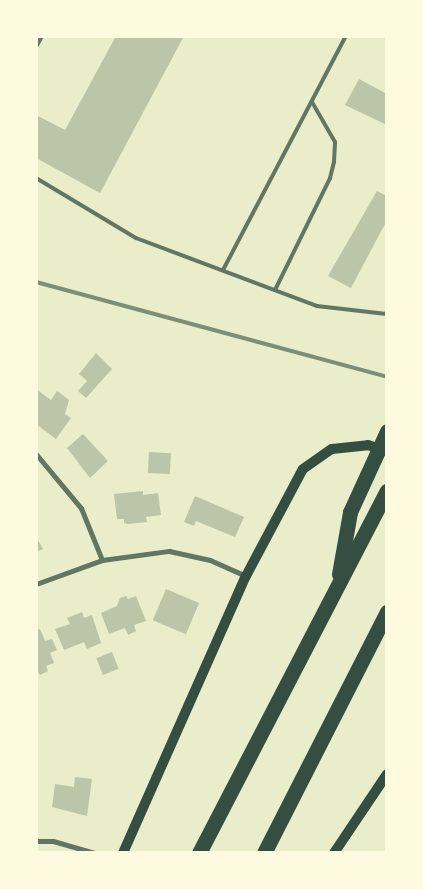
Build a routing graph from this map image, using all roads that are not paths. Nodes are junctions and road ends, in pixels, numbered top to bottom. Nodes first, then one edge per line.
1 (42, 36) edge
2 (346, 36) edge
3 (36, 46) edge
4 (312, 102) junction
5 (36, 178) edge
6 (223, 270) junction
7 (275, 290) junction
8 (386, 313) edge
9 (387, 432) edge
10 (387, 451) edge
11 (36, 454) edge
12 (387, 491) edge
13 (102, 560) junction
14 (246, 576) junction
15 (36, 584) edge
16 (337, 586) junction
17 (387, 612) edge
18 (387, 774) edge
19 (36, 841) edge
20 (95, 853) edge
21 (123, 853) edge
22 (199, 853) edge
23 (264, 853) edge
24 (334, 853) edge

1 - 3 lane
2 - 4 lane
4 - 6 lane
4 - 7 lane
5 - 6 lane
6 - 7 lane
7 - 8 lane
9 - 16 highway
10 - 14 main road
11 - 13 street
12 - 16 highway
13 - 14 street
13 - 15 street
14 - 21 main road
16 - 22 highway
17 - 23 highway
18 - 24 main road
19 - 20 street

